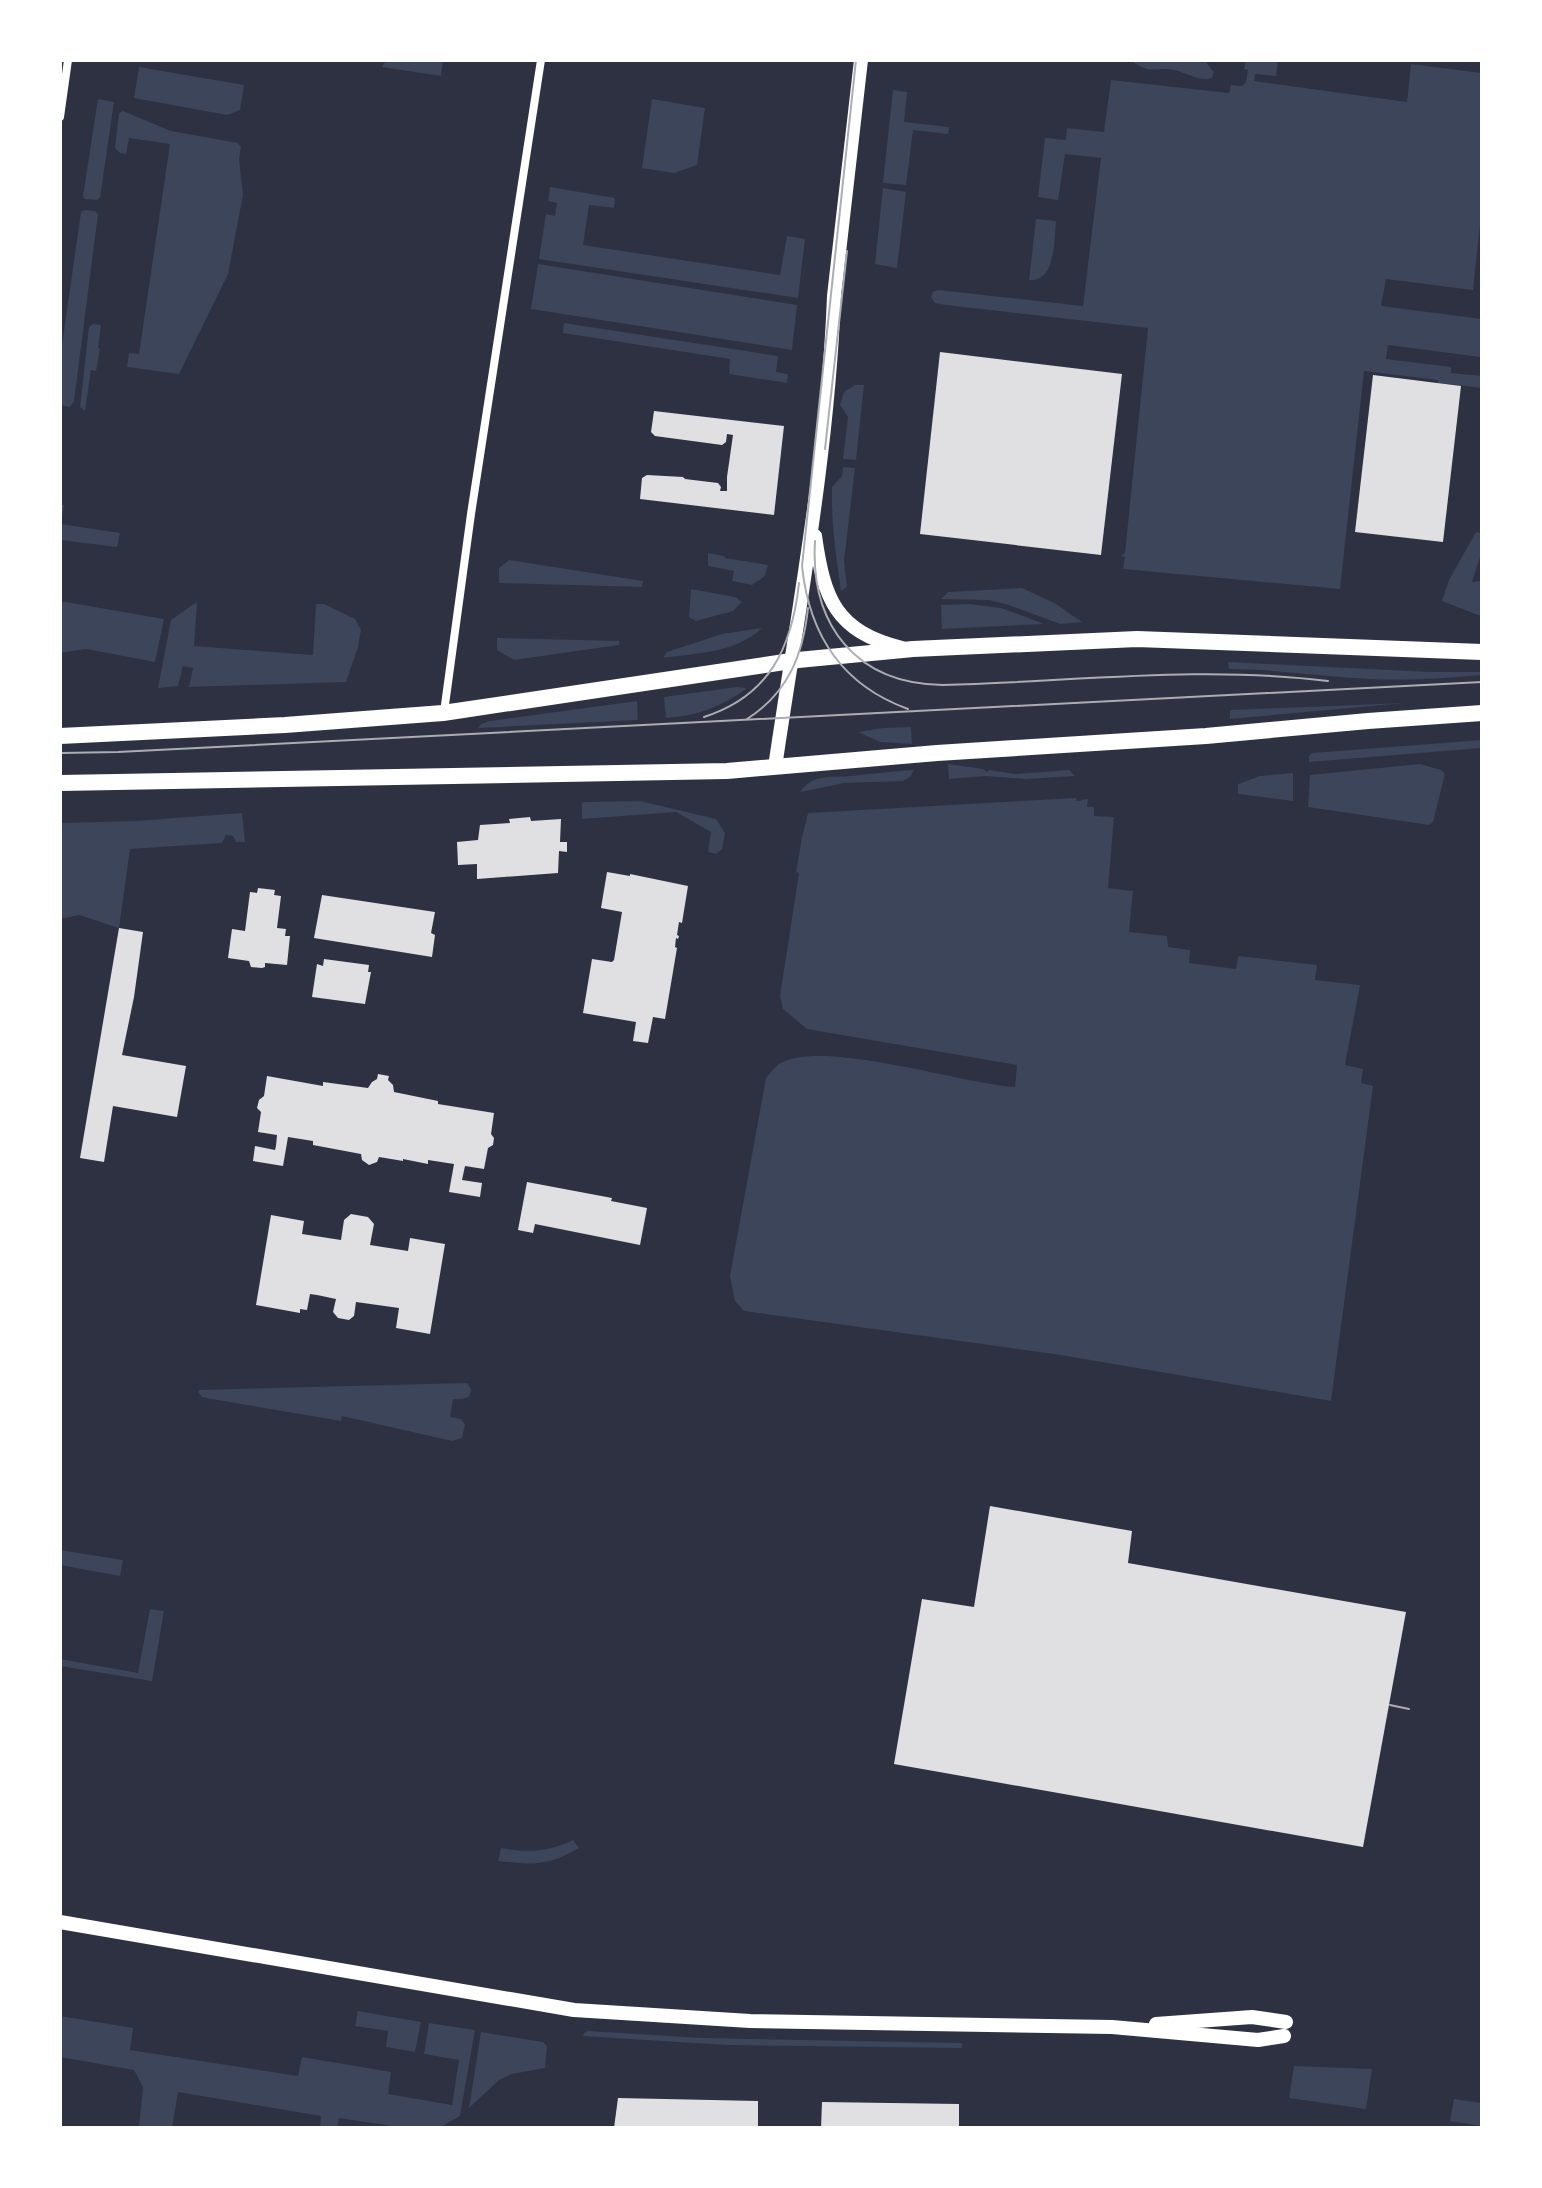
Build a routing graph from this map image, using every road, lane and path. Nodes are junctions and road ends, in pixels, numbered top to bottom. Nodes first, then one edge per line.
1 (68, 60) edge
2 (541, 60) edge
3 (861, 60) edge
4 (60, 117) edge
5 (813, 515) junction
6 (906, 649) junction
7 (1482, 652) edge
8 (791, 661) junction
9 (443, 713) junction
10 (1482, 713) edge
11 (60, 736) edge
12 (775, 767) junction
13 (60, 783) edge
14 (60, 1922) edge
15 (1112, 2027) junction

1 - 4 street
2 - 9 street
3 - 5 street
5 - 6 street
5 - 8 street
6 - 7 main road
6 - 8 main road
8 - 9 main road
8 - 12 street
9 - 11 main road
10 - 12 main road
12 - 13 main road
14 - 15 street
15 - 15 street

